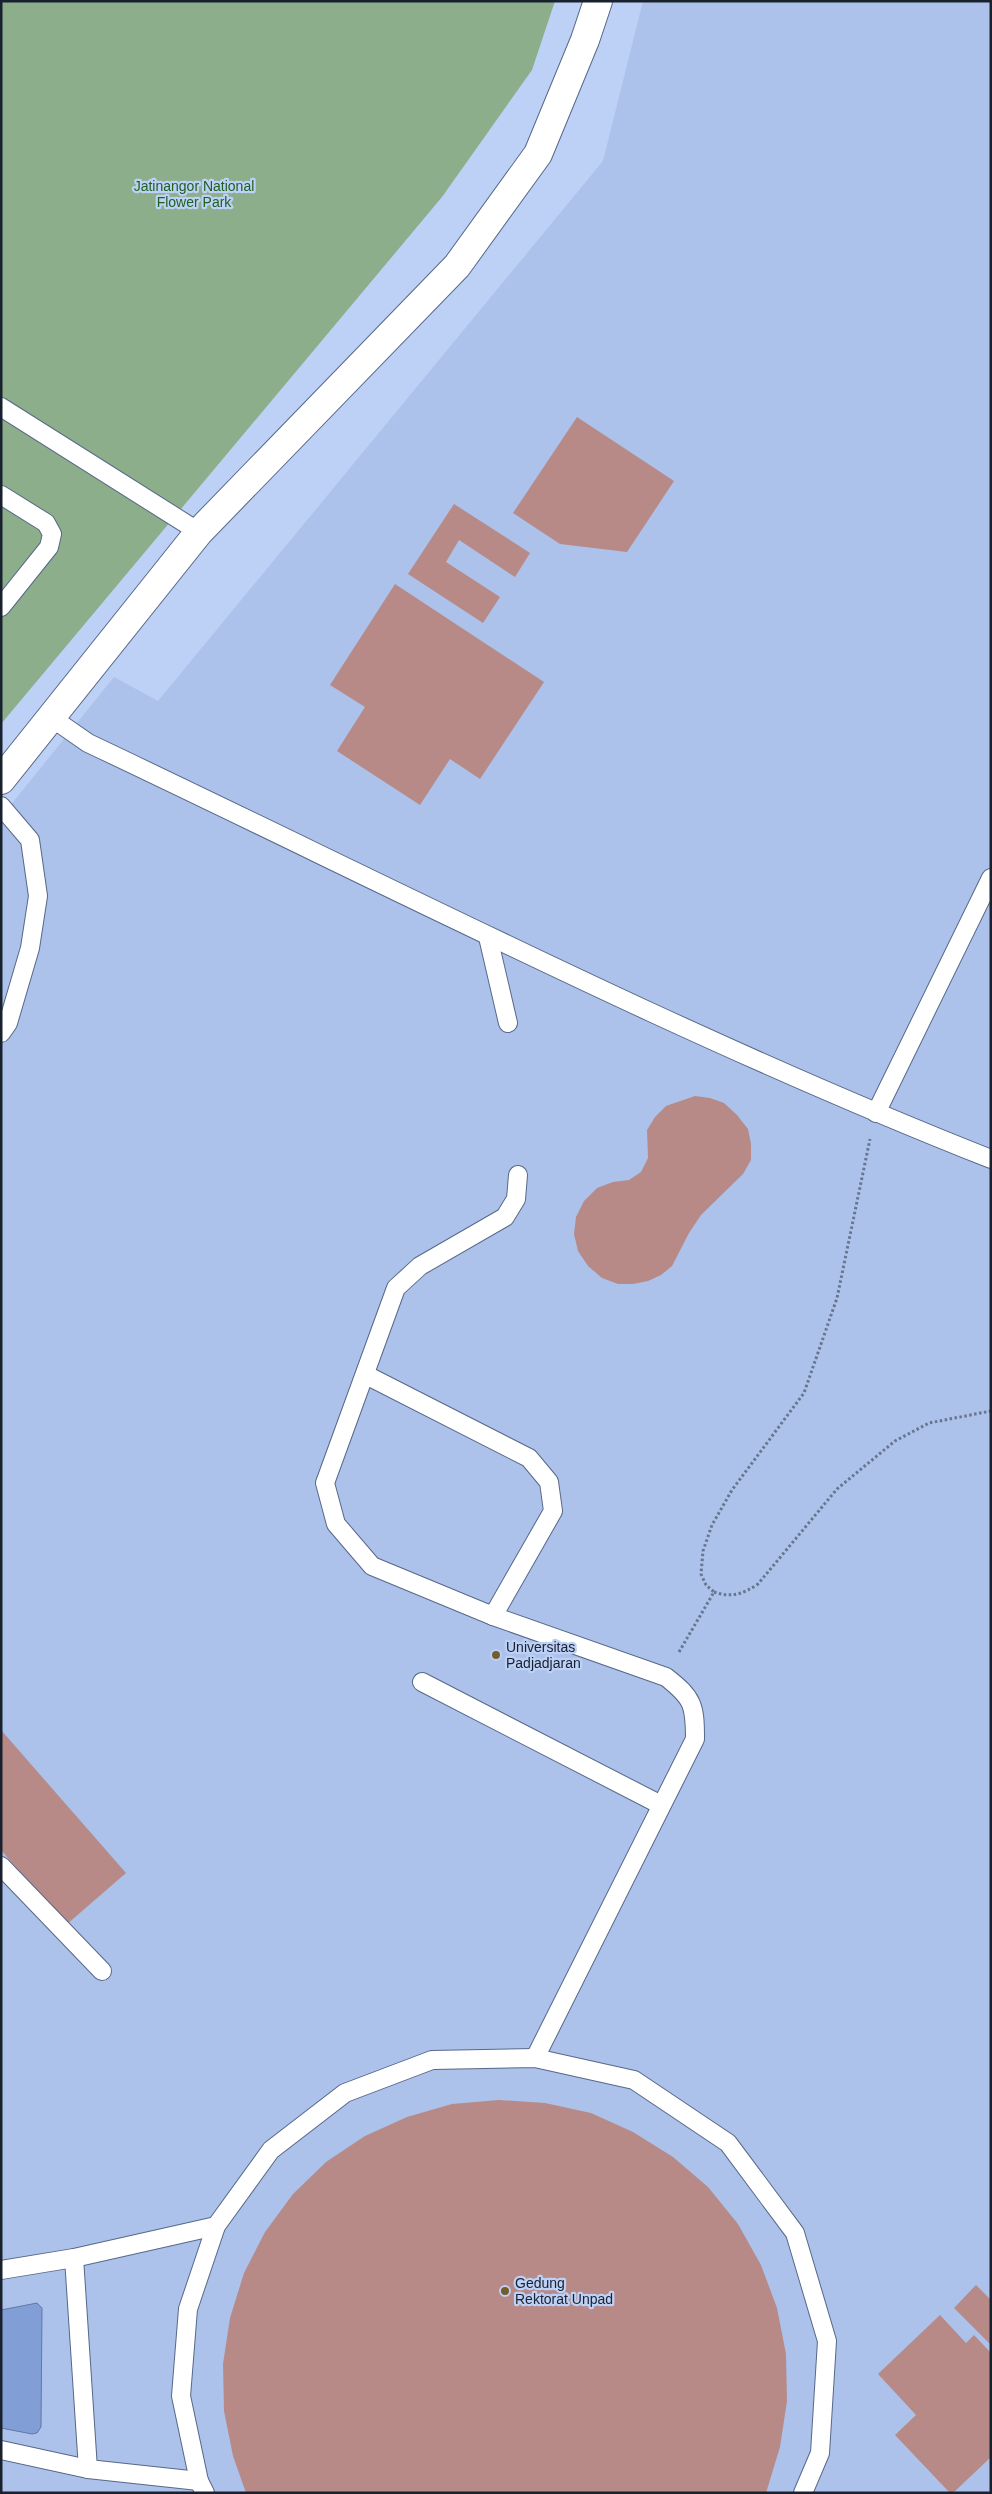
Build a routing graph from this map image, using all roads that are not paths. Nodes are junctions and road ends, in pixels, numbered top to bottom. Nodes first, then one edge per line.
1 (598, 1) edge
2 (1, 407) edge
3 (1, 495) edge
4 (199, 532) junction
5 (1, 607) edge
6 (52, 718) junction
7 (1, 780) edge
8 (1, 806) edge
9 (991, 878) edge
10 (488, 937) junction
11 (508, 1023) dead end
12 (1, 1034) edge
13 (876, 1114) junction
14 (991, 1159) edge
15 (518, 1175) dead end
16 (366, 1375) junction
17 (493, 1616) junction
18 (422, 1682) dead end
19 (661, 1805) junction
20 (1, 1866) edge
21 (102, 1971) dead end
22 (535, 2058) junction
23 (216, 2226) junction
24 (74, 2258) junction
25 (1, 2270) edge
26 (1, 2450) edge
27 (88, 2469) junction
28 (202, 2487) edge
29 (803, 2493) edge

1 - 4 main road
2 - 4 lane
3 - 5 lane
4 - 6 main road
6 - 7 main road
6 - 10 lane
8 - 12 lane
9 - 13 lane
10 - 11 lane
10 - 13 lane
13 - 14 lane
15 - 16 lane
16 - 17 lane
16 - 17 lane
17 - 19 lane
18 - 19 lane
19 - 22 lane
20 - 21 lane
22 - 23 lane
22 - 29 lane
23 - 24 lane
23 - 28 lane
24 - 25 lane
24 - 27 lane
26 - 27 lane
27 - 28 lane

